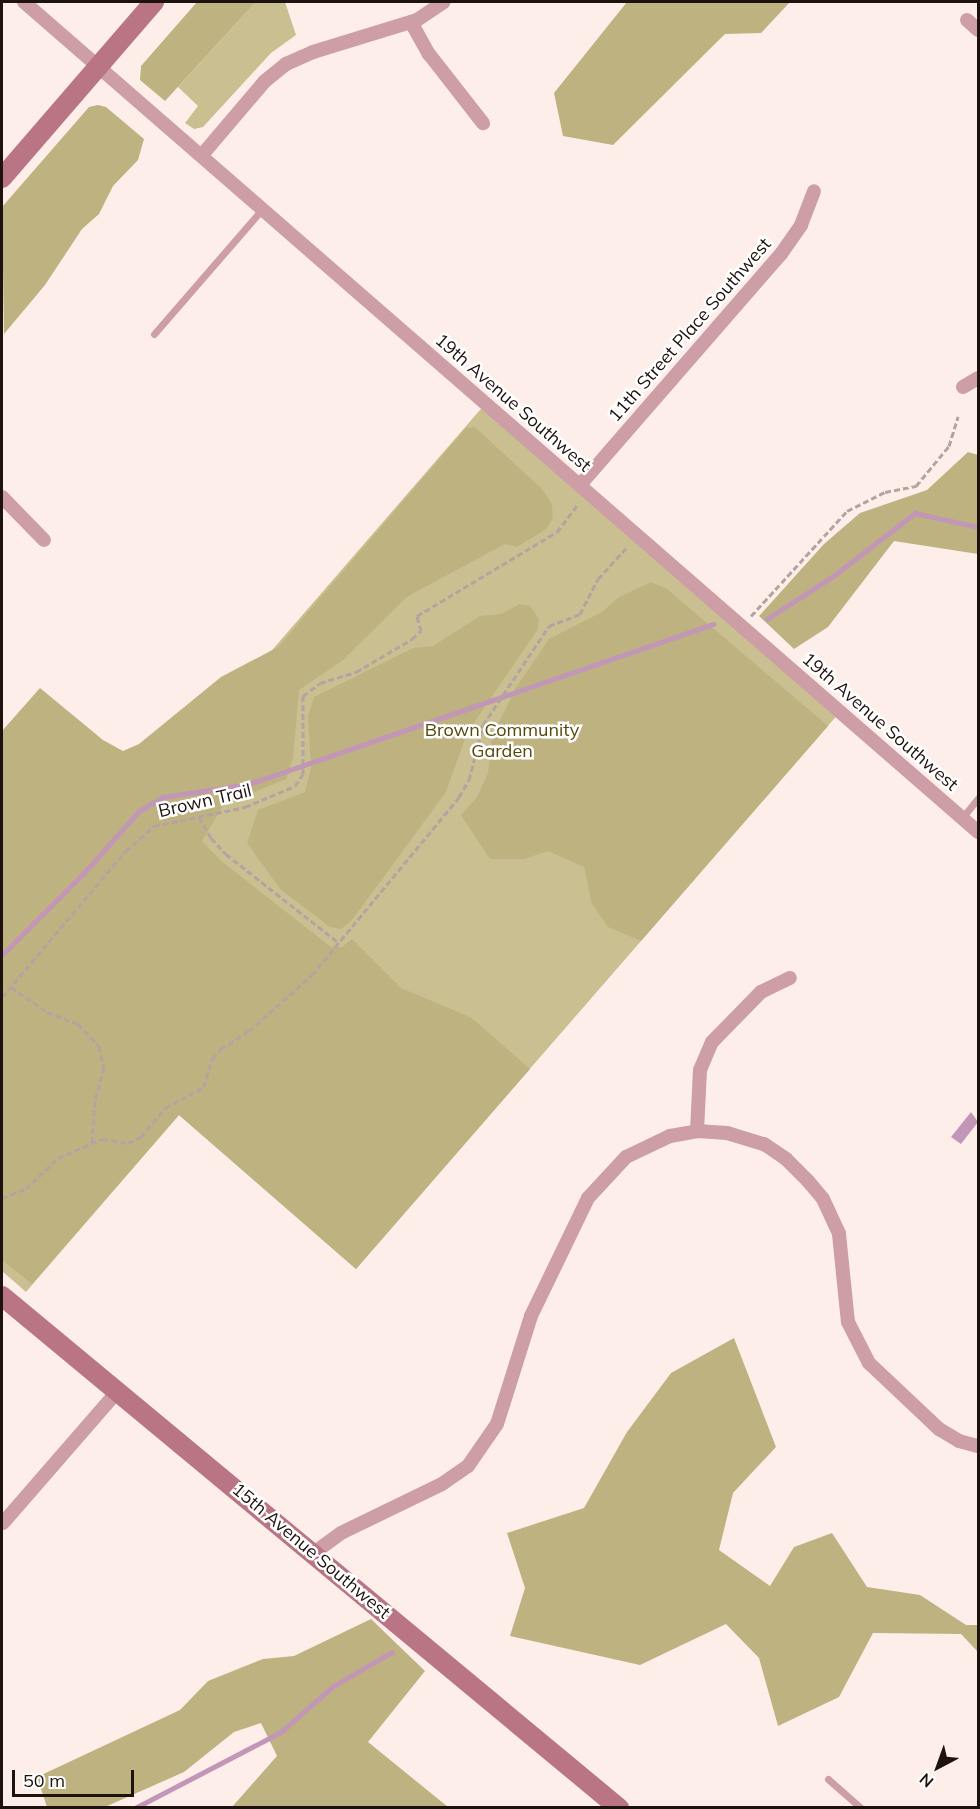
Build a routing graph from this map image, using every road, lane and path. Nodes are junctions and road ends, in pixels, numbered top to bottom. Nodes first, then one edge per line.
1 (24, 2) edge
2 (154, 2) edge
3 (444, 2) edge
4 (967, 20) dead end
5 (411, 22) junction
6 (978, 30) edge
7 (98, 65) junction
8 (483, 123) dead end
9 (202, 155) junction
10 (2, 178) edge
11 (814, 191) dead end
12 (263, 208) junction
13 (153, 334) dead end
14 (978, 378) edge
15 (963, 387) dead end
16 (958, 416) dead end
17 (580, 485) junction
18 (2, 497) edge
19 (578, 504) dead end
20 (44, 540) dead end
21 (627, 547) dead end
22 (754, 615) dead end
23 (978, 798) edge
24 (199, 816) junction
25 (962, 818) junction
26 (978, 832) edge
27 (339, 943) junction
28 (790, 978) dead end
29 (11, 987) junction
30 (2, 997) edge
31 (697, 1131) junction
32 (92, 1144) junction
33 (2, 1198) edge
34 (2, 1296) edge
35 (117, 1392) junction
36 (978, 1446) edge
37 (3, 1522) dead end
38 (315, 1552) junction
39 (828, 1779) dead end
40 (619, 1808) edge
41 (861, 1808) edge

1 - 7 street, 19th Avenue Southwest
2 - 7 street
3 - 5 street
4 - 6 street
5 - 8 street
5 - 9 street
7 - 9 street, 19th Avenue Southwest
7 - 10 street
9 - 12 street, 19th Avenue Southwest
11 - 17 street, 11th Street Place Southwest
12 - 13 lane
12 - 17 street, 19th Avenue Southwest
14 - 15 street
16 - 22 path
17 - 25 street, 19th Avenue Southwest
18 - 20 street
19 - 24 path, Brown Trail
21 - 27 path
23 - 25 lane
24 - 27 path
24 - 29 path, Brown Trail
25 - 26 street, 19th Avenue Southwest
27 - 32 path
28 - 31 street
29 - 30 path, Brown Trail
29 - 32 path
31 - 36 street
31 - 38 street
32 - 33 path
34 - 35 street, 15th Avenue Southwest
35 - 37 street
35 - 38 street, 15th Avenue Southwest
38 - 40 street, 15th Avenue Southwest
39 - 41 lane

